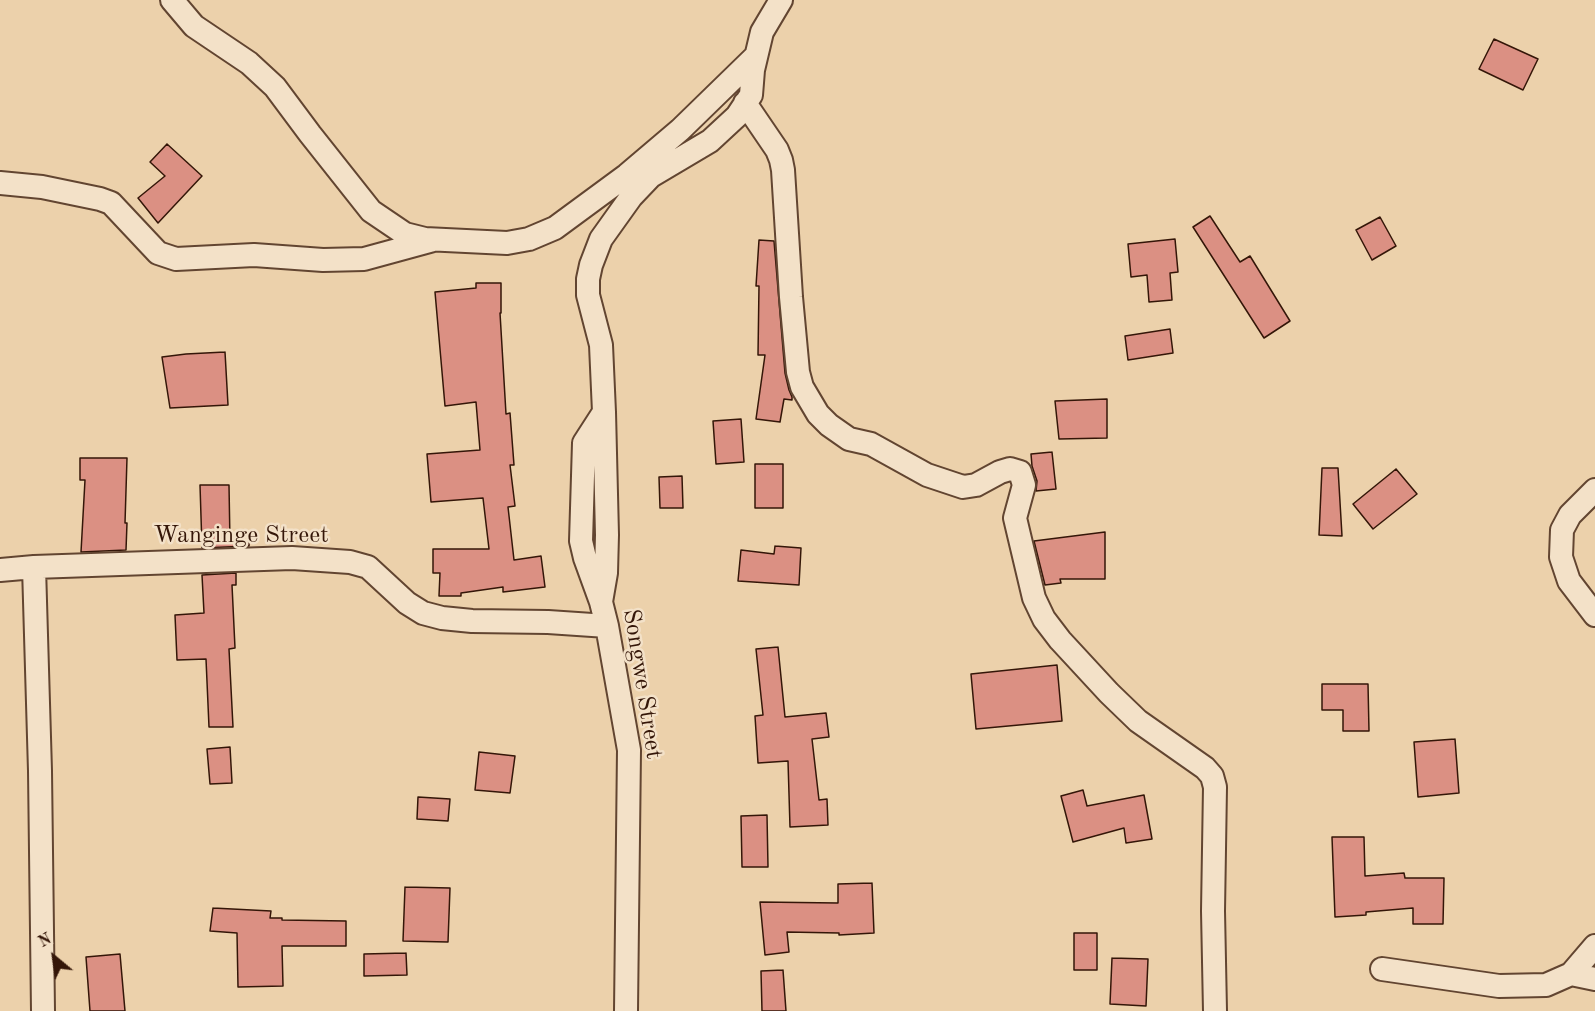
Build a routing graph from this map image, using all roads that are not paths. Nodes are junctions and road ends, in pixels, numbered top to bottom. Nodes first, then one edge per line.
1 (172, 0) edge
2 (781, 0) edge
3 (756, 56) junction
4 (745, 103) junction
5 (0, 183) edge
6 (437, 239) junction
7 (1595, 490) edge
8 (34, 567) junction
9 (0, 570) edge
10 (1595, 615) edge
11 (607, 626) junction
12 (1595, 946) edge
13 (1382, 969) dead end
14 (1570, 974) junction
15 (1595, 979) edge
16 (43, 1011) edge
17 (626, 1011) edge
18 (1215, 1011) edge

1 - 6 street
2 - 3 street
3 - 4 street
3 - 6 street
4 - 11 street, Songwe Street
4 - 18 street
5 - 6 street
7 - 10 street
8 - 9 street, Wanginge Street
8 - 11 street, Wanginge Street
8 - 16 street
11 - 17 street, Songwe Street
12 - 14 street
13 - 14 street
14 - 15 street

